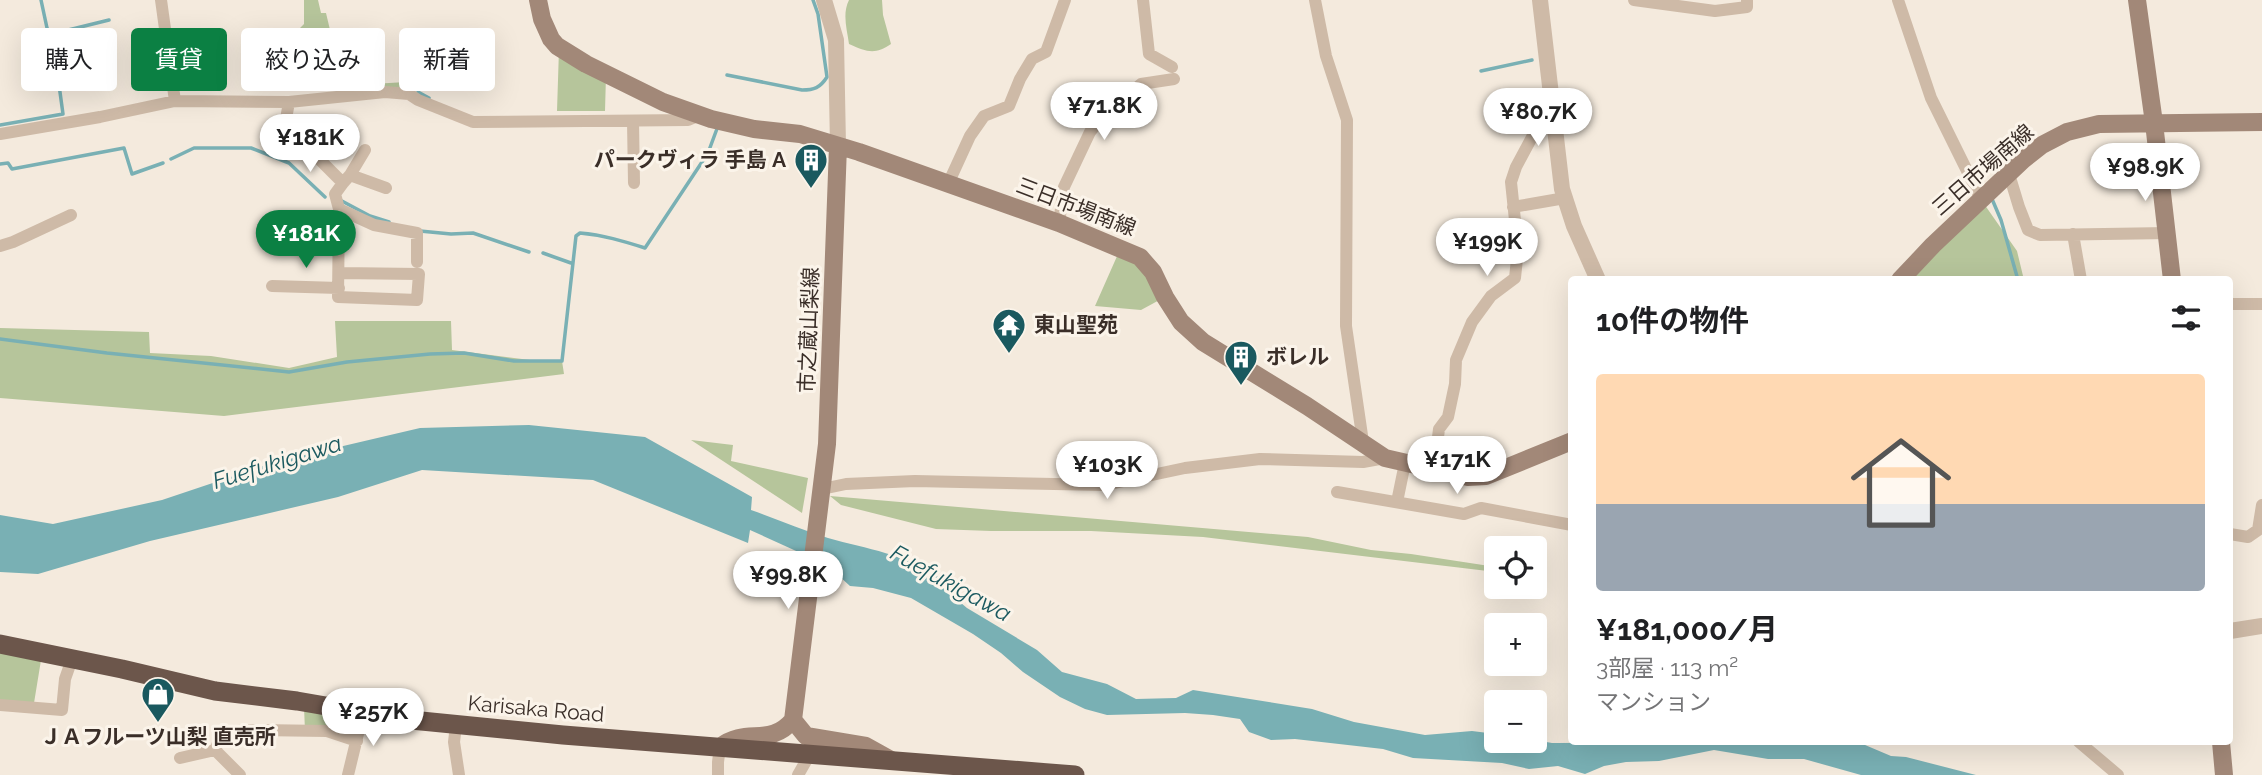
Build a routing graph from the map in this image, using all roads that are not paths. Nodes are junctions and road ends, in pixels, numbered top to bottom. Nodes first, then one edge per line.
1 (161, 0) edge
2 (538, 0) edge
3 (824, 0) edge
4 (1065, 0) edge
5 (1143, 0) edge
6 (1315, 0) edge
7 (1541, 0) edge
8 (1634, 0) edge
9 (1747, 0) edge
10 (1898, 0) edge
11 (2137, 0) edge
12 (1549, 90) junction
13 (175, 101) junction
14 (289, 102) junction
15 (698, 116) junction
16 (633, 121) junction
17 (2154, 122) junction
18 (2262, 122) edge
19 (0, 134) edge
20 (838, 146) junction
21 (365, 150) dead end
22 (2010, 174) junction
23 (346, 179) junction
24 (634, 183) dead end
25 (947, 184) junction
26 (386, 188) dead end
27 (1564, 198) junction
28 (1982, 201) junction
29 (1513, 208) junction
30 (339, 209) junction
31 (71, 215) dead end
32 (1059, 223) junction
33 (2168, 233) junction
34 (2073, 234) junction
35 (0, 246) edge
36 (417, 262) dead end
37 (339, 273) junction
38 (1596, 276) edge
39 (1904, 276) edge
40 (2080, 276) edge
41 (2172, 276) edge
42 (272, 286) dead end
43 (339, 288) junction
44 (2233, 304) edge
45 (2262, 304) edge
46 (1363, 442) junction
47 (1568, 443) edge
48 (1385, 458) junction
49 (1405, 463) junction
50 (1434, 470) junction
51 (822, 489) junction
52 (1337, 492) dead end
53 (1397, 502) junction
54 (2262, 505) edge
55 (1568, 524) edge
56 (2233, 534) edge
57 (2254, 627) edge
58 (2233, 630) edge
59 (2262, 636) edge
60 (0, 644) edge
61 (72, 659) junction
62 (0, 705) edge
63 (363, 713) junction
64 (794, 715) junction
65 (456, 725) junction
66 (357, 741) junction
67 (2083, 745) edge
68 (2221, 745) edge
69 (720, 747) junction
70 (215, 750) junction
71 (810, 754) junction
72 (180, 758) dead end
73 (894, 761) junction
74 (240, 775) edge
75 (348, 775) edge
76 (459, 775) edge
77 (718, 775) edge
78 (798, 775) edge
79 (1075, 775) edge
80 (2118, 775) edge
81 (2224, 775) edge

1 - 13 street
2 - 15 main road, 三日市場南線
3 - 20 street
4 - 25 street
5 - 32 street
6 - 46 street
7 - 12 street
8 - 9 street
10 - 28 street
11 - 17 main road
12 - 27 street
12 - 29 street
13 - 14 street
13 - 19 street
14 - 16 street
14 - 23 street
15 - 16 street
15 - 20 main road, 三日市場南線
16 - 24 street
17 - 18 main road, 三日市場南線
17 - 22 main road, 三日市場南線
17 - 33 main road
20 - 25 main road, 三日市場南線
20 - 51 main road, 市之蔵山梨線
21 - 23 street
22 - 28 main road, 三日市場南線
22 - 34 street
23 - 26 street
23 - 30 street
25 - 32 main road, 三日市場南線
27 - 29 street
27 - 38 street
28 - 39 main road, 三日市場南線
29 - 50 street
30 - 36 street
30 - 37 street
31 - 35 street
32 - 46 main road, 三日市場南線
33 - 34 street
33 - 41 main road
34 - 40 street
37 - 43 street
37 - 43 street
42 - 43 street
44 - 45 street
46 - 48 main road, 三日市場南線
47 - 50 main road, 三日市場南線
48 - 49 main road, 三日市場南線
48 - 51 street
49 - 50 main road, 三日市場南線
49 - 53 street
51 - 64 main road, 市之蔵山梨線
52 - 53 street
53 - 55 street
54 - 56 street
57 - 58 street
57 - 59 street
60 - 61 highway, Karisaka Road
61 - 62 street
61 - 63 highway, Karisaka Road
63 - 65 highway, Karisaka Road
63 - 66 street
64 - 69 main road
64 - 73 main road
65 - 69 highway, Karisaka Road
65 - 76 street
66 - 70 street
66 - 75 street
67 - 80 street
68 - 81 main road
69 - 71 highway, Karisaka Road
69 - 77 street
70 - 72 street
70 - 74 street
71 - 73 highway, Karisaka Road
71 - 78 street
73 - 79 highway, Karisaka Road

